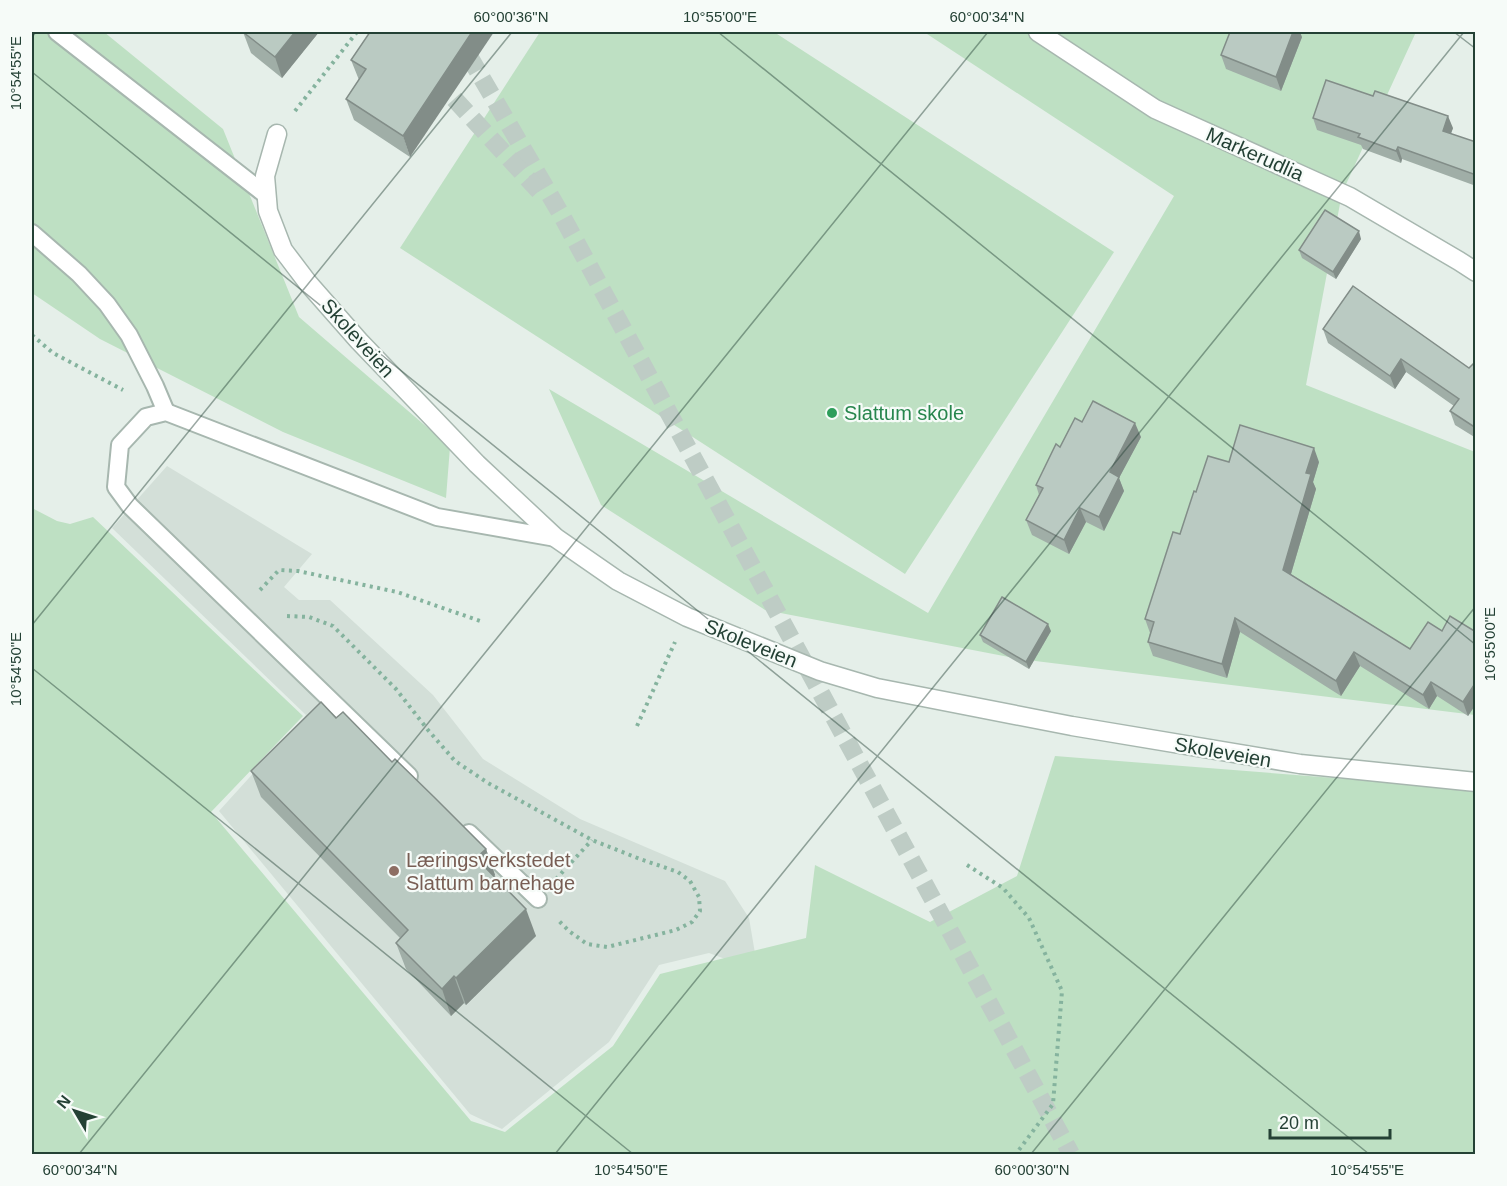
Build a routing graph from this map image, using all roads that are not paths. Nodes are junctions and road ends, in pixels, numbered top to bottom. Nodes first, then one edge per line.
1 (57, 32) edge
2 (1038, 32) edge
3 (277, 134) road end
4 (266, 195) junction
5 (32, 233) edge
6 (1476, 272) edge
7 (166, 412) junction
8 (556, 538) junction
9 (1476, 782) edge
10 (418, 784) edge
11 (461, 825) edge
12 (538, 899) road end

1 - 4 lane
2 - 6 street, Markerudlia
3 - 4 street, Skoleveien
4 - 8 street, Skoleveien
5 - 7 lane
7 - 8 lane
7 - 10 lane
8 - 9 street, Skoleveien
11 - 12 lane

